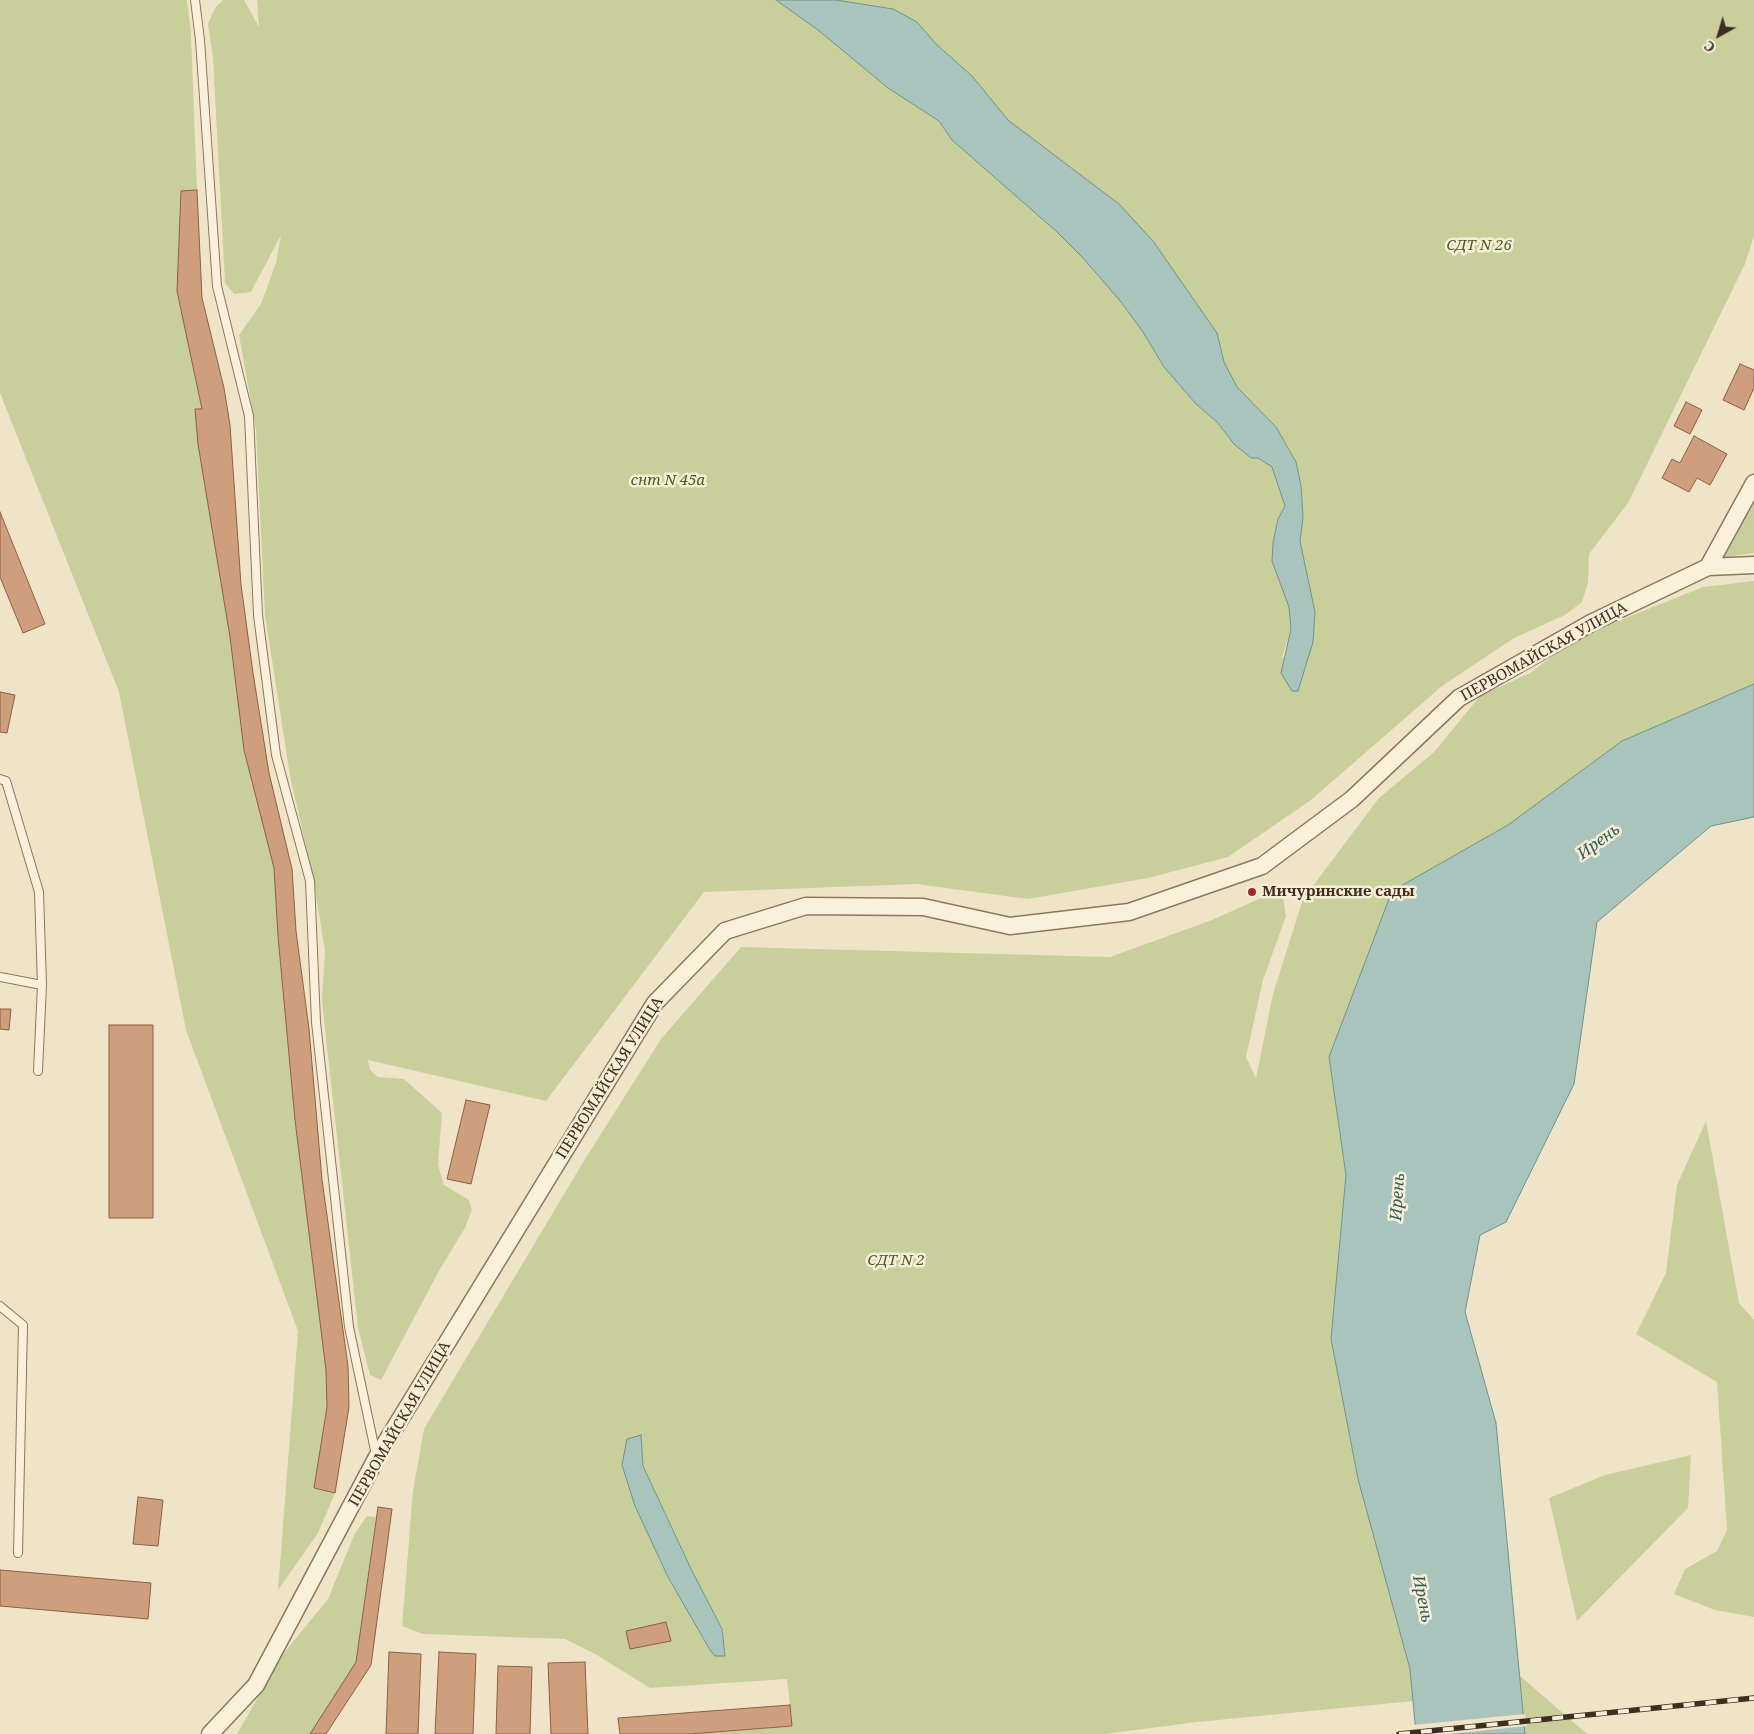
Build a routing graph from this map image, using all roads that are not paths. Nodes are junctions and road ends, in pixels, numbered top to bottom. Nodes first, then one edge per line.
1 (195, 0) edge
2 (1754, 483) edge
3 (1754, 565) edge
4 (1708, 567) junction
5 (0, 780) edge
6 (0, 977) edge
7 (42, 985) junction
8 (38, 1071) dead end
9 (0, 1306) edge
10 (377, 1457) junction
11 (18, 1553) dead end
12 (210, 1734) edge

1 - 10 lane
2 - 4 street
3 - 4 street, ПЕРВОМАЙСКАЯ УЛИЦА
4 - 10 street, ПЕРВОМАЙСКАЯ УЛИЦА
5 - 7 lane
6 - 7 lane
7 - 8 lane
9 - 11 lane
10 - 12 street, ПЕРВОМАЙСКАЯ УЛИЦА

